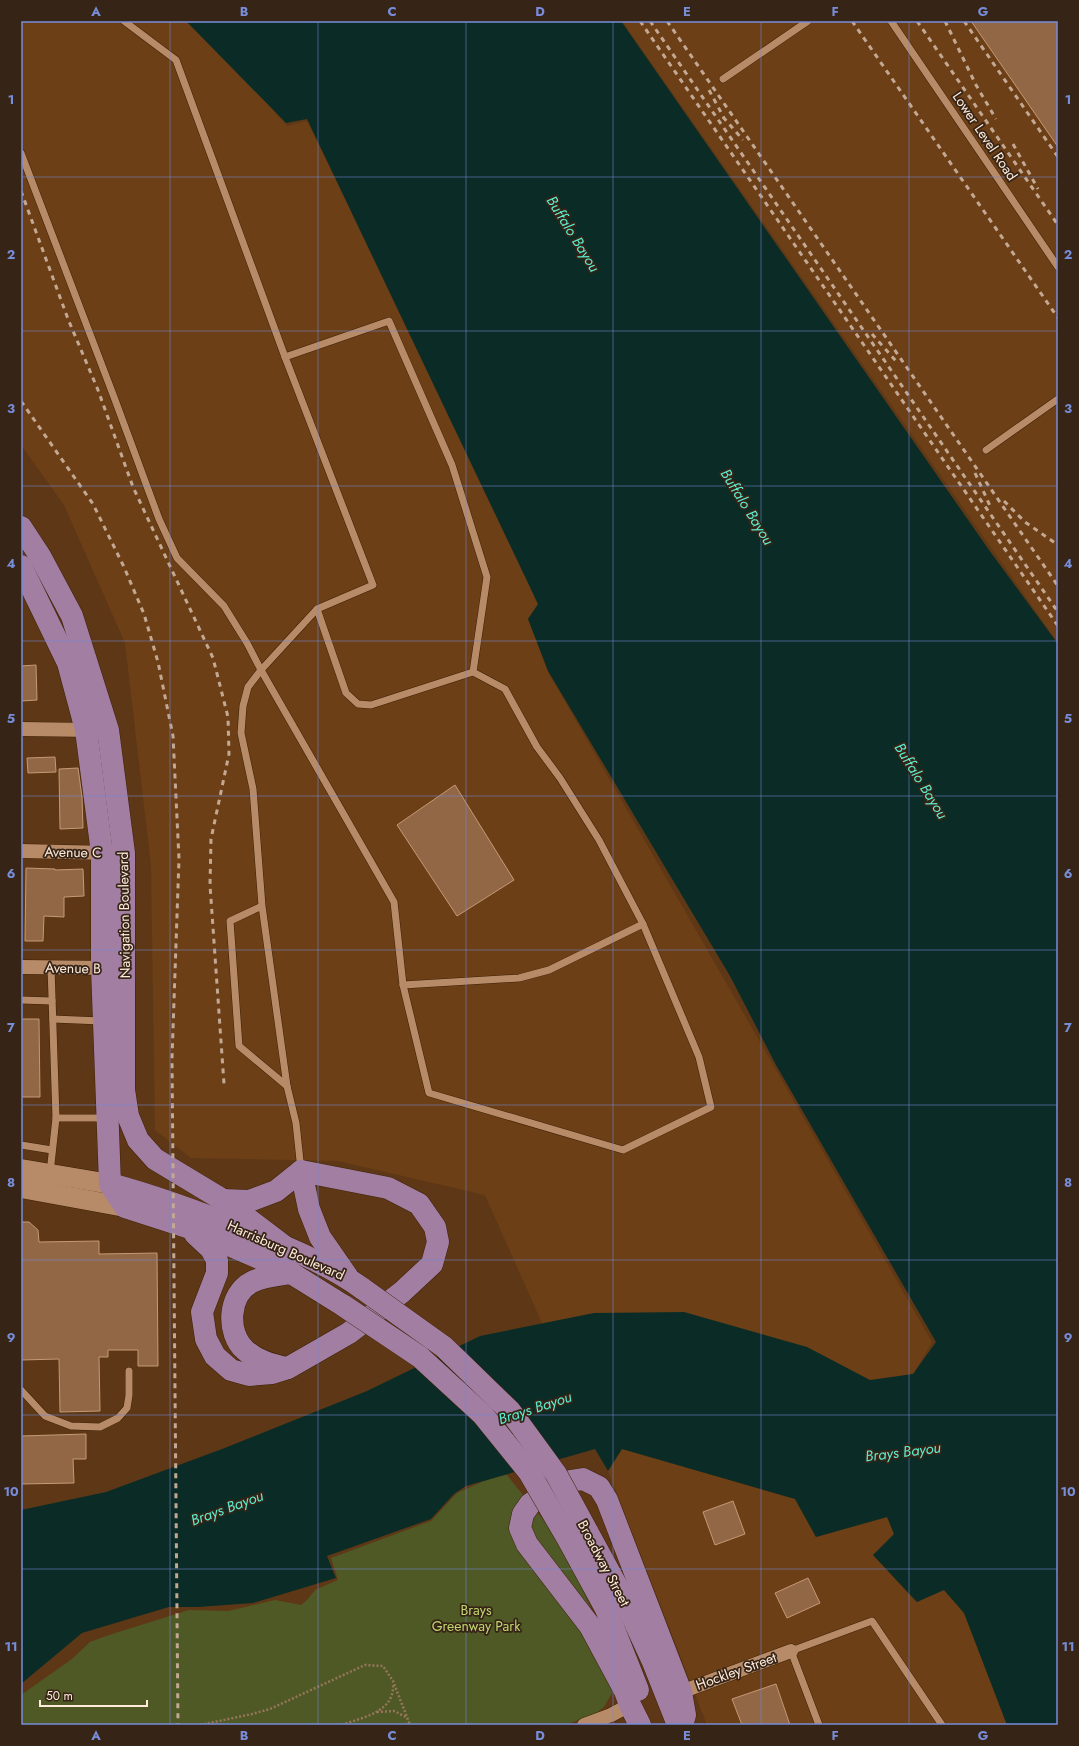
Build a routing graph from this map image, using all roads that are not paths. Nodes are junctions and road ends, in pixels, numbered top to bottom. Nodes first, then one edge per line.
1 (124, 21) edge
2 (808, 21) edge
3 (891, 21) edge
4 (723, 79) dead end
5 (21, 153) edge
6 (1058, 267) edge
7 (285, 357) junction
8 (1058, 399) edge
9 (986, 450) dead end
10 (21, 527) edge
11 (31, 557) edge
12 (21, 566) edge
13 (317, 609) junction
14 (261, 670) junction
15 (473, 672) junction
16 (21, 729) edge
17 (97, 730) junction
18 (21, 851) edge
19 (102, 853) junction
20 (124, 853) junction
21 (262, 906) junction
22 (643, 924) junction
23 (21, 967) edge
24 (51, 967) junction
25 (102, 968) junction
26 (124, 968) junction
27 (403, 985) junction
28 (21, 1000) edge
29 (52, 1001) junction
30 (53, 1019) junction
31 (104, 1021) junction
32 (287, 1086) junction
33 (56, 1118) junction
34 (107, 1118) junction
35 (21, 1145) edge
36 (52, 1150) junction
37 (21, 1169) edge
38 (301, 1171) junction
39 (50, 1173) junction
40 (110, 1184) junction
41 (21, 1188) edge
42 (223, 1200) junction
43 (125, 1207) junction
44 (187, 1227) junction
45 (284, 1246) junction
46 (291, 1273) junction
47 (356, 1284) junction
48 (288, 1368) junction
49 (129, 1372) dead end
50 (21, 1390) edge
51 (510, 1411) joint
52 (483, 1415) joint
53 (578, 1536) junction
54 (791, 1651) junction
55 (682, 1692) junction
56 (630, 1706) junction
57 (584, 1725) edge
58 (640, 1725) edge
59 (650, 1725) edge
60 (678, 1725) edge
61 (682, 1725) edge
62 (819, 1725) edge
63 (942, 1725) edge

1 - 7 lane
2 - 4 lane
3 - 6 lane, Lower Level Road
5 - 14 lane
7 - 13 lane
7 - 15 lane
8 - 9 lane
10 - 11 main road, Navigation Boulevard
11 - 17 main road, Navigation Boulevard
12 - 17 main road, Navigation Boulevard
13 - 14 lane
13 - 15 lane
14 - 21 lane
14 - 27 lane
15 - 22 lane
16 - 17 street
17 - 19 main road, Navigation Boulevard
17 - 20 main road, Navigation Boulevard
18 - 19 street, Avenue C
19 - 20 street, Avenue C
19 - 25 main road, Navigation Boulevard
20 - 26 main road, Navigation Boulevard
21 - 32 lane
21 - 32 lane
22 - 27 lane
22 - 27 lane
23 - 24 street, Avenue B
24 - 25 street, Avenue B
24 - 29 lane
25 - 26 street, Avenue B
25 - 31 main road, Navigation Boulevard
26 - 42 main road, Navigation Boulevard
28 - 29 lane
29 - 30 lane
30 - 31 lane
30 - 33 lane
31 - 34 main road, Navigation Boulevard
32 - 38 lane
33 - 34 lane
33 - 36 lane
34 - 40 main road, Navigation Boulevard
35 - 36 lane
36 - 39 lane
37 - 39 main road, Harrisburg Boulevard
38 - 42 main road
38 - 47 main road
38 - 48 main road
39 - 40 main road, Harrisburg Boulevard
40 - 43 main road
40 - 45 main road, Harrisburg Boulevard
41 - 43 main road, Harrisburg Boulevard
42 - 45 main road, Navigation Boulevard
43 - 44 main road, Harrisburg Boulevard
44 - 46 main road, Harrisburg Boulevard
44 - 48 main road
45 - 47 main road, Harrisburg Boulevard
46 - 48 main road
46 - 52 main road, Harrisburg Boulevard, bridge
47 - 51 main road, Harrisburg Boulevard, bridge
49 - 50 lane
51 - 53 main road, Broadway Street, bridge
52 - 53 main road, Broadway Street, bridge
53 - 59 main road, Broadway Street
53 - 60 main road, Broadway Street
54 - 55 street, Hockley Street
54 - 62 lane
54 - 63 lane
55 - 56 main road
55 - 61 main road
56 - 57 street
56 - 58 main road

